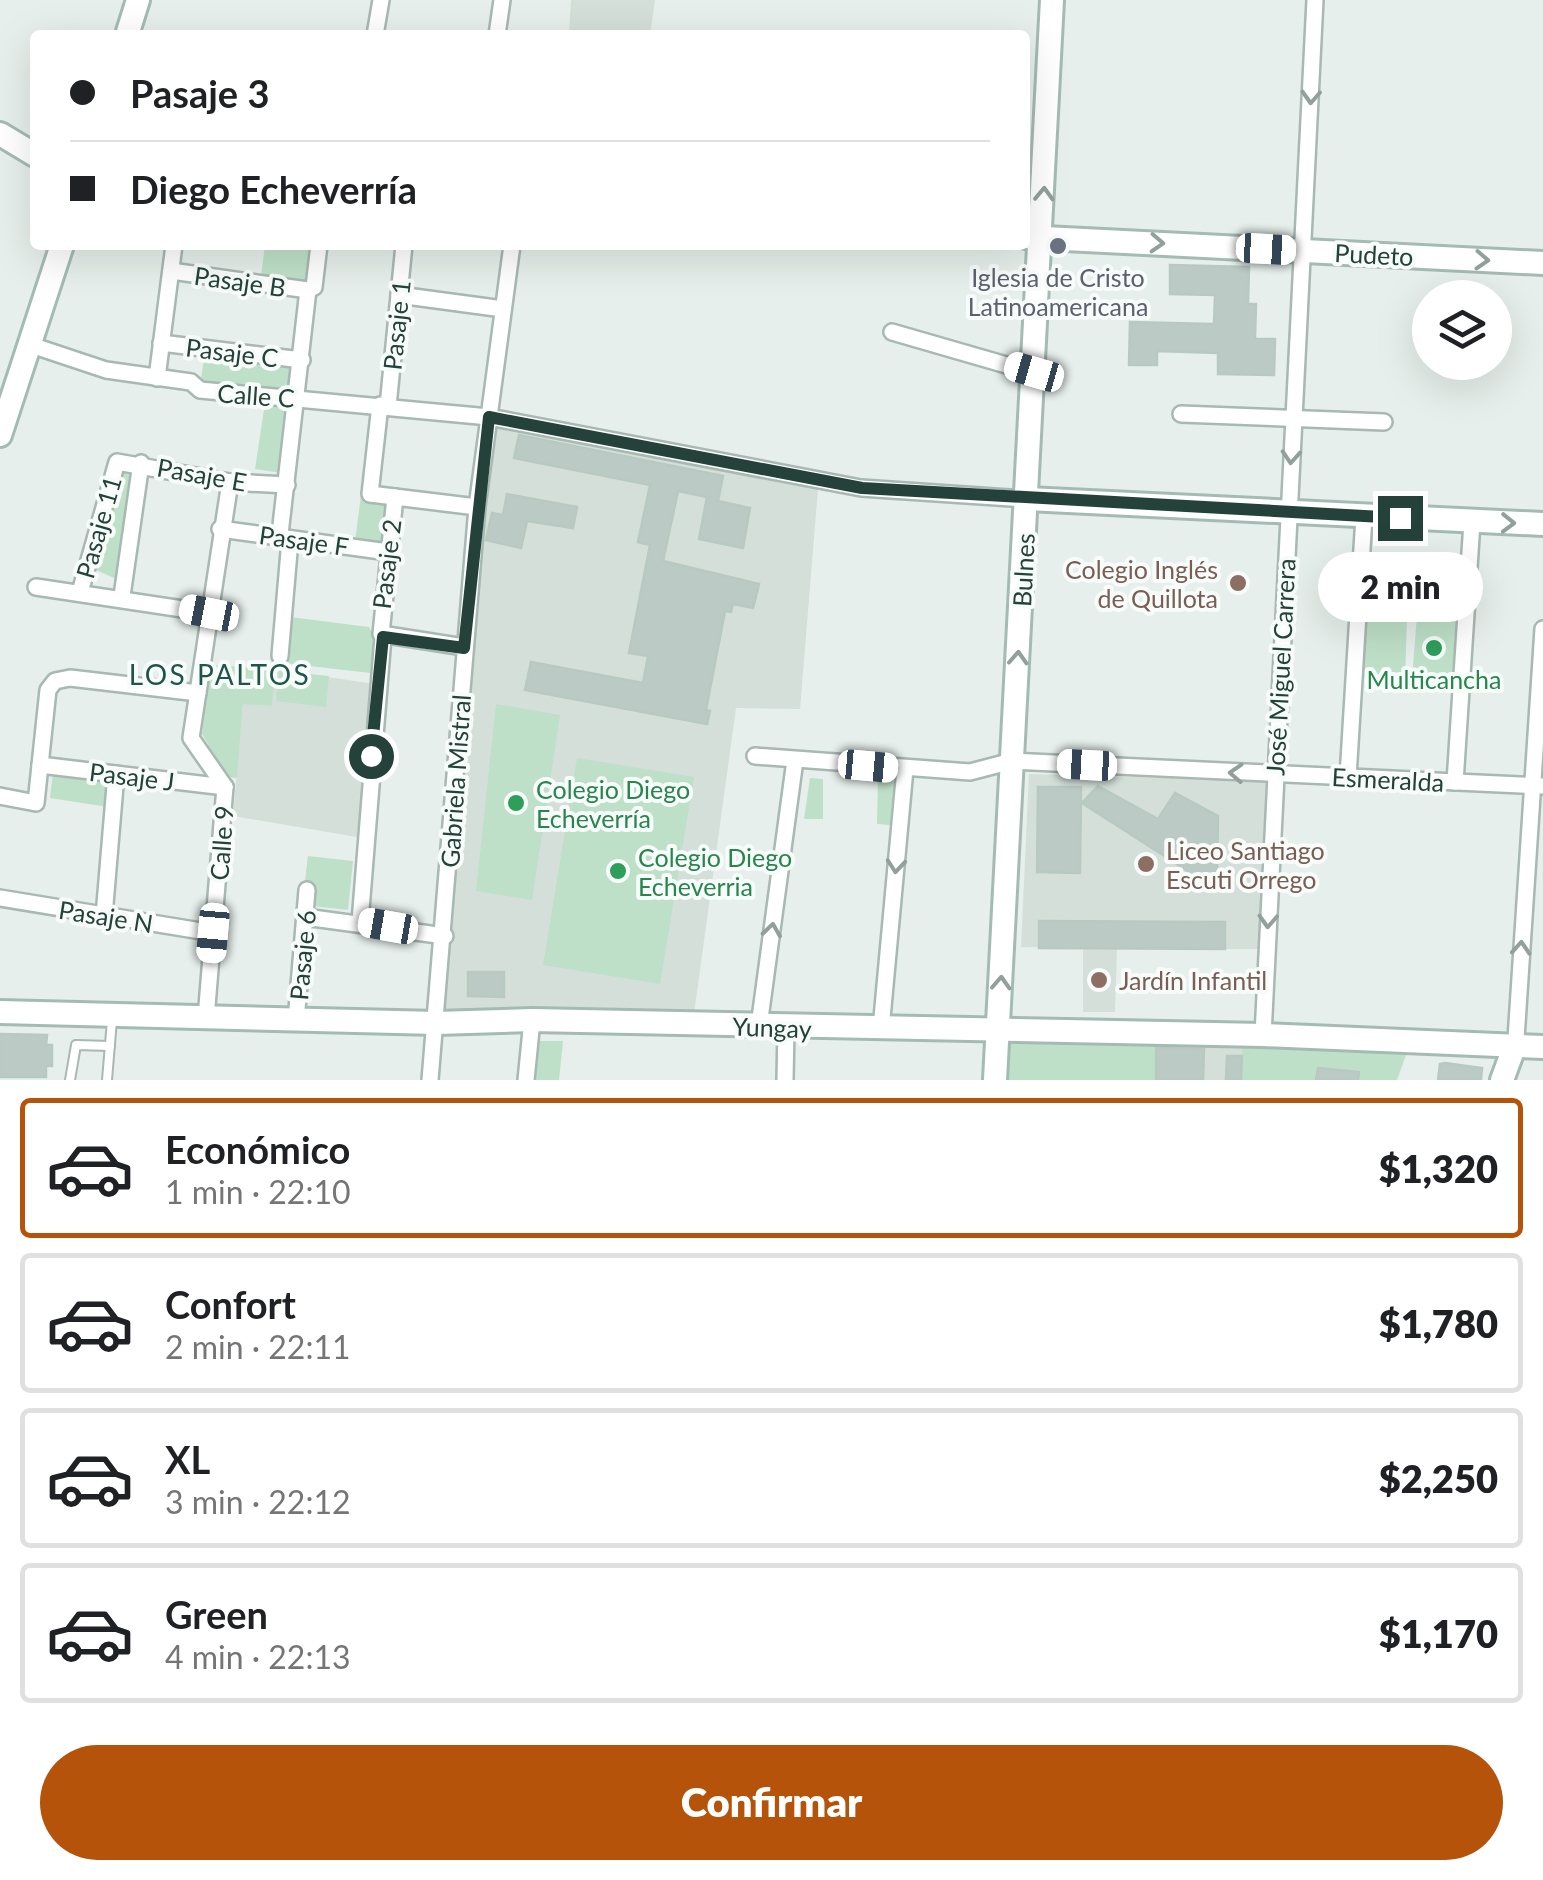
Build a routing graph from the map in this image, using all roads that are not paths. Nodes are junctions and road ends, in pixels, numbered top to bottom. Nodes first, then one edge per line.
1 (138, 0) edge
2 (381, 0) edge
3 (502, 0) edge
4 (1052, 0) edge
5 (1316, 0) edge
6 (128, 30) edge
7 (377, 30) edge
8 (498, 30) edge
9 (0, 134) edge
10 (30, 153) edge
11 (1034, 237) edge
12 (60, 250) edge
13 (173, 250) edge
14 (318, 250) edge
15 (404, 250) edge
16 (511, 250) edge
17 (1304, 250) junction
18 (1543, 263) edge
19 (170, 271) junction
20 (308, 290) junction
21 (399, 296) junction
22 (503, 309) junction
23 (892, 332) dead end
24 (162, 343) junction
25 (31, 345) junction
26 (302, 360) junction
27 (1034, 372) junction
28 (157, 378) junction
29 (298, 398) junction
30 (384, 406) junction
31 (1181, 414) dead end
32 (489, 417) junction
33 (1294, 418) junction
34 (1384, 422) dead end
35 (0, 435) edge
36 (116, 462) joint
37 (141, 463) junction
38 (230, 482) junction
39 (288, 485) junction
40 (394, 497) junction
41 (1026, 499) junction
42 (477, 508) junction
43 (1288, 513) junction
44 (1364, 516) junction
45 (1472, 522) junction
46 (1543, 524) edge
47 (220, 529) junction
48 (285, 537) junction
49 (388, 552) junction
50 (36, 587) dead end
51 (80, 592) junction
52 (122, 596) junction
53 (209, 613) junction
54 (1543, 629) edge
55 (381, 634) junction
56 (464, 648) junction
57 (280, 656) dead end
58 (198, 693) junction
59 (756, 756) dead end
60 (796, 760) junction
61 (1012, 761) junction
62 (40, 765) junction
63 (905, 769) junction
64 (116, 774) junction
65 (1275, 775) junction
66 (1348, 777) junction
67 (1455, 782) junction
68 (1538, 785) edge
69 (225, 787) junction
70 (0, 796) edge
71 (308, 890) dead end
72 (0, 898) edge
73 (104, 916) junction
74 (305, 916) junction
75 (360, 922) junction
76 (213, 933) junction
77 (445, 936) junction
78 (0, 1012) edge
79 (112, 1016) junction
80 (206, 1018) junction
81 (296, 1020) junction
82 (532, 1020) junction
83 (437, 1024) junction
84 (759, 1026) junction
85 (786, 1027) junction
86 (880, 1029) junction
87 (998, 1032) junction
88 (1263, 1035) junction
89 (1515, 1045) junction
90 (110, 1046) junction
91 (1543, 1047) edge
92 (70, 1080) edge
93 (107, 1080) edge
94 (430, 1080) edge
95 (526, 1080) edge
96 (785, 1080) edge
97 (995, 1080) edge
98 (1502, 1080) edge
99 (1513, 1080) edge

1 - 6 street
2 - 7 street
3 - 8 street
11 -> 4 street, Bulnes
5 -> 17 street, José Miguel Carrera
9 - 10 street
11 -> 17 street, Pudeto
11 - 27 street, Bulnes
12 - 25 street
13 - 19 street
14 - 20 street
15 - 21 street, Pasaje 1
16 - 22 street, Gabriela Mistral
17 -> 18 street, Pudeto
17 - 33 street, José Miguel Carrera
19 - 20 street, Pasaje B
19 - 24 street
20 - 26 street
21 - 22 street
21 - 30 street, Pasaje 1
22 - 32 street, Gabriela Mistral
23 - 27 street
24 - 26 street, Pasaje C
24 - 28 street
25 - 28 street, Calle C
25 - 35 street
26 - 29 street
27 - 41 street, Bulnes
28 - 29 street, Calle C
29 - 30 street, Calle C
29 - 39 street
30 - 32 street, Calle C
30 - 40 street, Pasaje 1
31 - 33 street
32 - 41 street, Calle C
32 - 42 street, Gabriela Mistral
33 - 34 street
33 -> 43 street, José Miguel Carrera
36 - 37 street, Pasaje E
36 - 51 street, Pasaje 11
37 - 38 street, Pasaje E
37 - 52 street, Pasaje 11
38 - 39 street, Pasaje E
38 - 47 street
39 - 48 street
40 - 42 street
40 - 49 street, Pasaje 2
41 - 43 street
61 -> 41 street, Bulnes
42 - 56 street, Gabriela Mistral
43 - 44 street
43 - 65 street, José Miguel Carrera
44 - 45 street
44 - 66 street
45 -> 46 street
45 - 67 street
47 - 48 street, Pasaje F
47 - 53 street
48 - 49 street, Pasaje F
48 - 57 street
49 - 55 street, Pasaje 2
50 - 51 street
51 - 52 street
52 - 53 street
53 - 58 street
54 - 68 street
55 - 56 street
55 - 75 street, Pasaje 2
56 - 77 street, Gabriela Mistral
58 - 62 street
58 - 69 street
59 - 60 street, Esmeralda
60 - 63 street, Esmeralda
84 -> 60 street
61 - 63 street, Esmeralda
65 -> 61 street, Esmeralda
87 -> 61 street, Bulnes
62 - 64 street, Pasaje J
62 - 70 street
63 -> 86 street
64 - 69 street, Pasaje J
64 - 73 street
65 - 66 street, Esmeralda
65 -> 88 street, José Miguel Carrera
66 - 67 street, Esmeralda
67 - 68 street, Esmeralda
89 -> 68 street
69 - 76 street, Calle 9
71 - 74 street, Pasaje 6
72 - 73 street, Pasaje N
73 - 76 street, Pasaje N
74 - 75 street
74 - 81 street, Pasaje 6
75 - 77 street
76 - 80 street, Calle 9
77 - 83 street, Gabriela Mistral
78 - 79 street, Yungay
79 - 80 street, Yungay
79 - 90 lane
80 - 81 street, Yungay
81 - 83 street, Yungay
82 - 83 street, Yungay
82 - 84 street, Yungay
82 - 95 street
83 - 94 street, Gabriela Mistral
84 - 85 street, Yungay
85 - 86 street, Yungay
85 - 96 street
86 - 87 street, Yungay
87 - 88 street, Yungay
87 - 97 street, Bulnes
88 - 89 street, Yungay
89 - 91 street, Yungay
89 - 98 street
89 - 99 street
90 - 92 lane
90 - 93 lane

